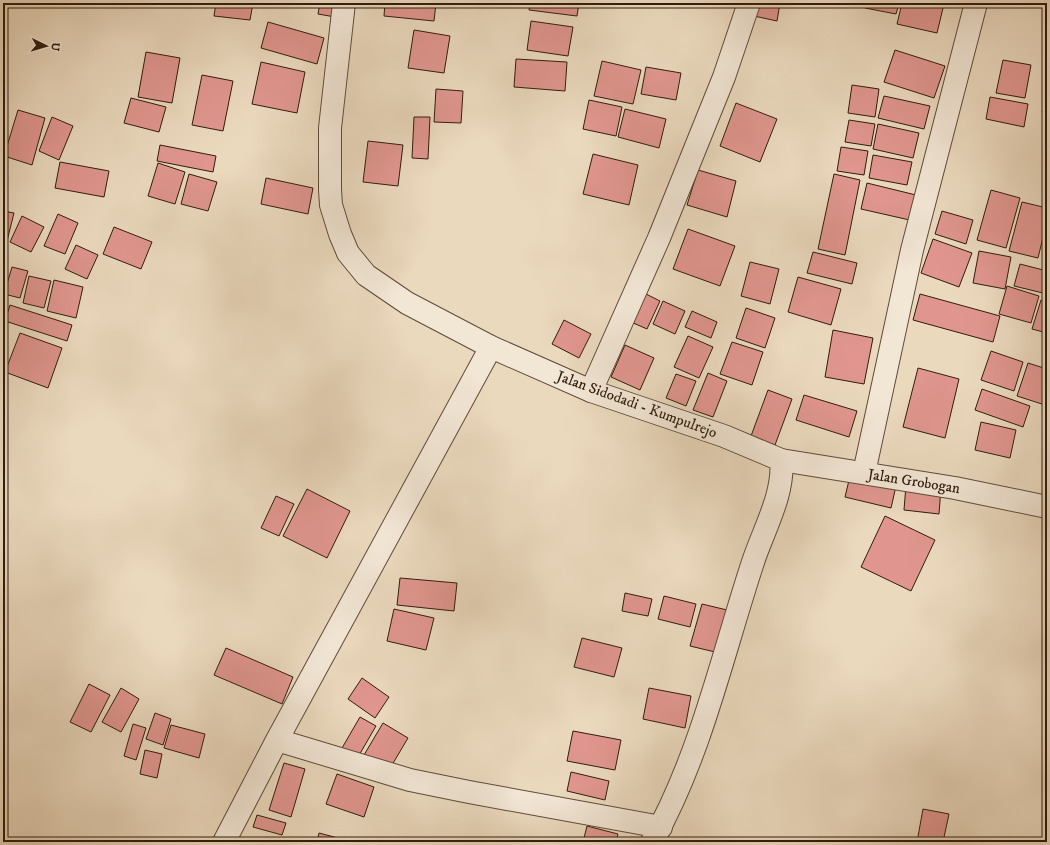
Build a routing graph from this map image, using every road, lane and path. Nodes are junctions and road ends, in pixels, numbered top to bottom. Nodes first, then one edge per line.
1 (344, 3) edge
2 (749, 3) edge
3 (976, 3) edge
4 (491, 347) junction
5 (591, 391) junction
6 (781, 460) junction
7 (864, 473) junction
8 (1047, 507) edge
9 (277, 740) junction
10 (657, 835) edge
11 (224, 842) edge

1 - 4 street, Jalan Sidodadi - Kumpulrejo
2 - 5 street
3 - 7 street
4 - 5 street, Jalan Sidodadi - Kumpulrejo
4 - 9 street
5 - 6 street, Jalan Sidodadi - Kumpulrejo
6 - 7 street, Jalan Grobogan
6 - 10 street
7 - 8 street, Jalan Grobogan
9 - 10 street
9 - 11 street

